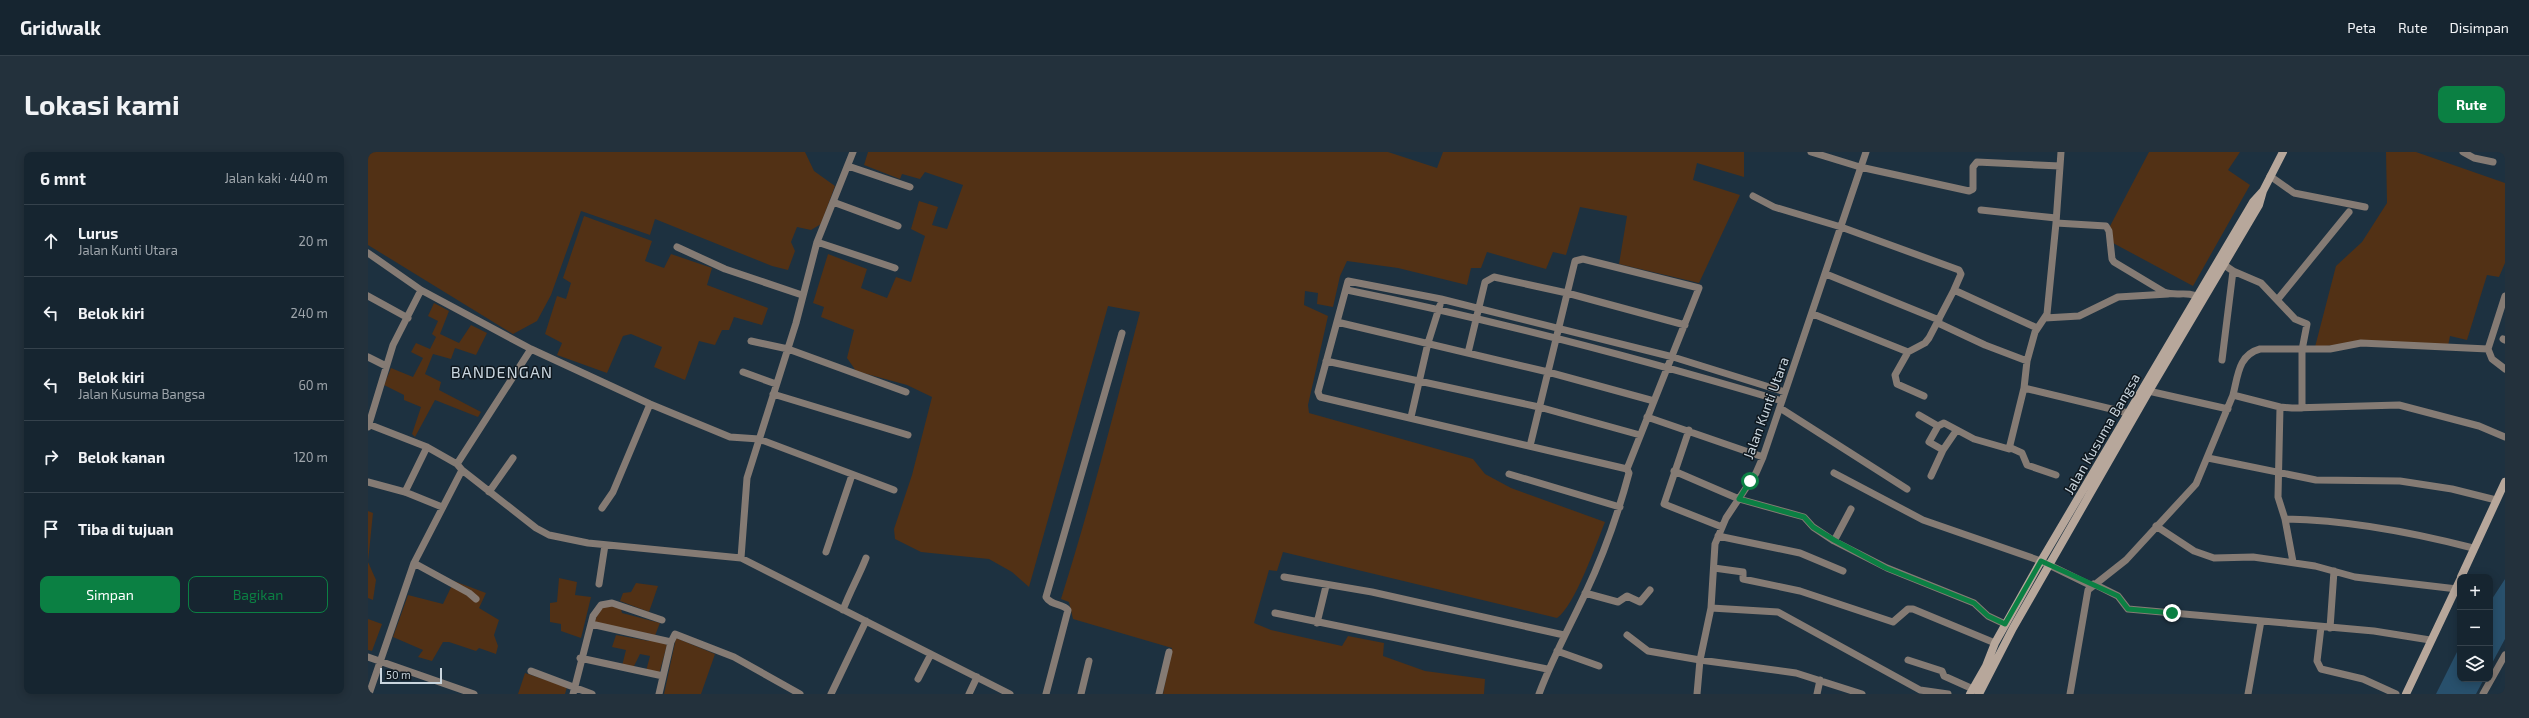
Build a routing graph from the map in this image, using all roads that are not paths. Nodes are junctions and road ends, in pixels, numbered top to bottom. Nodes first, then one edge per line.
1 (854, 152) edge
2 (1811, 152) edge
3 (1866, 152) edge
4 (2061, 152) edge
5 (2283, 152) edge
6 (2463, 152) edge
7 (2493, 162) dead end
8 (848, 166) junction
9 (2060, 166) junction
10 (1860, 167) junction
11 (2270, 176) junction
12 (910, 187) dead end
13 (1753, 196) dead end
14 (833, 202) junction
15 (2365, 207) dead end
16 (1981, 210) dead end
17 (2348, 212) dead end
18 (2056, 221) junction
19 (898, 226) dead end
20 (1841, 227) junction
21 (817, 242) junction
22 (677, 247) dead end
23 (368, 253) edge
24 (2221, 262) junction
25 (895, 268) dead end
26 (2233, 271) junction
27 (1826, 274) junction
28 (421, 290) junction
29 (1347, 290) junction
30 (1954, 290) junction
31 (1567, 293) junction
32 (2169, 294) junction
33 (802, 295) junction
34 (368, 296) edge
35 (2505, 296) edge
36 (2200, 297) junction
37 (1441, 299) junction
38 (2278, 299) junction
39 (1478, 308) junction
40 (1439, 309) junction
41 (1813, 314) junction
42 (1476, 317) junction
43 (408, 318) junction
44 (2045, 318) junction
45 (1938, 321) junction
46 (1337, 322) junction
47 (1685, 324) junction
48 (2037, 328) junction
49 (1559, 329) junction
50 (1122, 333) dead end
51 (1557, 337) junction
52 (751, 341) dead end
53 (1428, 343) junction
54 (531, 349) junction
55 (788, 349) junction
56 (2488, 349) junction
57 (2302, 350) junction
58 (1908, 352) junction
59 (1468, 353) junction
60 (368, 357) edge
61 (1673, 357) junction
62 (2222, 360) dead end
63 (1326, 361) junction
64 (2027, 361) junction
65 (386, 366) junction
66 (1669, 367) junction
67 (2505, 369) edge
68 (743, 372) dead end
69 (1548, 372) junction
70 (1419, 380) junction
71 (776, 384) junction
72 (2024, 388) junction
73 (2145, 390) junction
74 (906, 392) dead end
75 (1785, 392) junction
76 (773, 394) junction
77 (2233, 395) junction
78 (1924, 396) dead end
79 (1654, 401) junction
80 (650, 404) junction
81 (1781, 404) junction
82 (1539, 407) junction
83 (2280, 407) junction
84 (2228, 408) junction
85 (2302, 408) junction
86 (2128, 413) junction
87 (1919, 415) dead end
88 (1411, 417) junction
89 (1647, 417) junction
90 (368, 425) edge
91 (1938, 426) junction
92 (1689, 430) junction
93 (1956, 431) junction
94 (1640, 435) junction
95 (2121, 435) junction
96 (908, 436) dead end
97 (2505, 437) edge
98 (759, 439) junction
99 (1530, 446) junction
100 (427, 447) junction
101 (2011, 448) junction
102 (1943, 450) junction
103 (1763, 457) junction
104 (513, 458) dead end
105 (2208, 458) junction
106 (459, 467) junction
107 (1627, 469) junction
108 (1674, 471) junction
109 (2277, 472) junction
110 (1834, 473) dead end
111 (1509, 474) dead end
112 (852, 475) junction
113 (2056, 475) dead end
114 (1931, 476) dead end
115 (368, 482) edge
116 (2505, 482) edge
117 (1907, 489) dead end
118 (894, 490) dead end
119 (405, 492) junction
120 (489, 492) junction
121 (1739, 499) junction
122 (2496, 500) junction
123 (442, 507) junction
124 (1620, 507) junction
125 (602, 508) dead end
126 (1851, 509) dead end
127 (2285, 519) junction
128 (2070, 524) junction
129 (2156, 526) junction
130 (1722, 527) junction
131 (1718, 536) junction
132 (1834, 540) junction
133 (605, 545) junction
134 (2473, 548) junction
135 (826, 552) dead end
136 (741, 558) junction
137 (866, 558) dead end
138 (2041, 561) junction
139 (2293, 562) junction
140 (414, 563) junction
141 (2050, 565) junction
142 (1714, 568) junction
143 (1843, 571) dead end
144 (2334, 571) junction
145 (2462, 574) edge
146 (1284, 577) dead end
147 (599, 584) dead end
148 (2093, 585) junction
149 (1326, 586) junction
150 (2456, 589) joint
151 (1650, 590) dead end
152 (1585, 593) junction
153 (476, 599) dead end
154 (1712, 608) junction
155 (843, 610) junction
156 (1274, 613) dead end
157 (662, 620) dead end
158 (866, 621) junction
159 (2261, 621) junction
160 (1317, 623) junction
161 (591, 624) junction
162 (2005, 624) junction
163 (2321, 627) junction
164 (2330, 628) junction
165 (1564, 635) junction
166 (1627, 635) dead end
167 (2430, 640) junction
168 (671, 642) junction
169 (1995, 643) junction
170 (1169, 652) dead end
171 (1557, 652) junction
172 (931, 654) junction
173 (2505, 655) edge
174 (368, 657) edge
175 (580, 658) junction
176 (1089, 660) dead end
177 (1700, 660) junction
178 (1908, 660) dead end
179 (380, 661) junction
180 (1599, 666) dead end
181 (1989, 668) junction
182 (1547, 669) junction
183 (531, 671) dead end
184 (663, 676) junction
185 (977, 677) junction
186 (918, 679) dead end
187 (1820, 680) junction
188 (574, 691) edge
189 (1974, 692) edge
190 (466, 693) edge
191 (2485, 693) edge
192 (369, 694) edge
193 (474, 694) edge
194 (592, 694) edge
195 (659, 694) edge
196 (800, 694) edge
197 (831, 694) edge
198 (969, 694) edge
199 (1010, 694) edge
200 (1046, 694) edge
201 (1081, 694) edge
202 (1159, 694) edge
203 (1539, 694) edge
204 (1697, 694) edge
205 (1817, 694) edge
206 (1862, 694) edge
207 (1948, 694) edge
208 (2070, 694) edge
209 (2248, 694) edge
210 (2396, 694) edge
211 (2406, 694) edge

1 - 8 street
2 - 10 street
3 - 10 street, Jalan Kunti Utara
4 - 9 street
5 - 11 street, Jalan Kusuma Bangsa
6 - 7 street
8 - 12 street
8 - 14 street
9 - 10 street
9 - 18 street
10 - 20 street, Jalan Kunti Utara
11 - 15 street
11 - 24 street, Jalan Kusuma Bangsa
13 - 20 street
14 - 19 street
14 - 21 street
16 - 18 street
17 - 38 street
18 - 32 street
18 - 44 street
20 - 27 street, Jalan Kunti Utara
20 - 30 street
21 - 25 street
21 - 33 street
22 - 33 street
23 - 28 street
24 - 26 street
24 - 36 street, Jalan Kusuma Bangsa
26 - 38 street
26 - 62 street
27 - 41 street, Jalan Kunti Utara
27 - 45 street
28 - 43 street
28 - 54 street
29 - 37 street
29 - 40 street
29 - 46 street
30 - 45 street
30 - 48 street
31 - 39 street
31 - 47 street
31 - 47 street
31 - 49 street
32 - 36 street
32 - 44 street
33 - 55 street
34 - 43 street
35 - 56 street
36 - 73 street, Jalan Kusuma Bangsa
37 - 39 street
37 - 40 street
38 - 57 street
39 - 42 street
39 - 49 street
40 - 42 street
40 - 53 street
41 - 58 street
41 - 75 street, Jalan Kunti Utara
42 - 51 street
42 - 59 street
43 - 65 street
44 - 48 street
45 - 58 street
45 - 64 street
46 - 53 street
46 - 63 street
47 - 61 street
48 - 64 street
49 - 51 street
49 - 61 street
50 - 200 street
51 - 66 street
51 - 69 street
52 - 55 street
53 - 59 street
53 - 70 street
54 - 80 street
54 - 106 street
55 - 71 street
55 - 74 street
56 - 57 street
56 - 67 street
57 - 77 street
57 - 85 street
58 - 78 street
59 - 69 street
60 - 65 street
61 - 66 street
61 - 75 street
63 - 70 street
63 - 88 street
64 - 72 street
65 - 90 street
66 - 79 street
66 - 81 street
68 - 71 street
69 - 79 street
69 - 82 street
70 - 82 street
70 - 88 street
71 - 76 street
72 - 86 street
72 - 101 street
73 - 84 street
73 - 86 street, Jalan Kusuma Bangsa
73 - 95 street, Jalan Kusuma Bangsa
75 - 81 street, Jalan Kunti Utara
76 - 96 street
76 - 98 street
77 - 83 street
77 - 84 street
79 - 89 street
80 - 98 street
80 - 125 street
81 - 103 street, Jalan Kunti Utara
81 - 117 street
82 - 94 street
82 - 99 street
83 - 85 street
83 - 109 street
84 - 105 street
85 - 97 street
86 - 95 street, Jalan Kusuma Bangsa
87 - 91 street
88 - 99 street
89 - 92 street
89 - 94 street
90 - 100 street
91 - 93 street
91 - 102 street
92 - 103 street
92 - 108 street
93 - 101 street
93 - 102 street
94 - 107 street
95 - 128 street, Jalan Kusuma Bangsa
98 - 112 street
98 - 136 street
99 - 107 street
100 - 106 street
100 - 119 street
101 - 113 street
102 - 114 street
103 - 121 street, Jalan Kunti Utara
104 - 120 street
105 - 109 street
105 - 129 street
106 - 120 street
106 - 123 street
107 - 124 street
108 - 121 street
108 - 130 street
109 - 122 street
109 - 127 street
110 - 138 street
111 - 124 street
112 - 118 street
112 - 135 street
115 - 119 street
116 - 122 street
119 - 123 street
120 - 133 street
121 - 130 street, Jalan Kunti Utara
121 - 132 street
122 - 134 street
123 - 140 street
124 - 152 street
126 - 132 street
127 - 134 street
127 - 139 street
128 - 138 street, Jalan Kusuma Bangsa
128 - 141 street, Jalan Kusuma Bangsa
129 - 139 street
129 - 148 street
130 - 131 street, Jalan Kunti Utara
131 - 142 street, Jalan Kunti Utara
131 - 143 street
132 - 162 street
133 - 136 street
133 - 147 street
134 - 145 street
136 - 155 street
137 - 155 street
138 - 141 street
138 - 162 street, Jalan Kusuma Bangsa
139 - 144 street
140 - 153 street
140 - 179 street
141 - 148 street
141 - 181 street, Jalan Kusuma Bangsa
142 - 154 street, Jalan Kunti Utara
142 - 169 street
144 - 150 street
144 - 164 street
146 - 149 street
148 - 159 street
148 - 208 street
149 - 160 street
149 - 165 street
150 - 167 street
151 - 152 street
152 - 165 street
154 - 177 street, Jalan Kunti Utara
154 - 207 street
155 - 158 street
156 - 160 street
157 - 161 street
158 - 172 street
158 - 197 street
159 - 163 street
159 - 209 street
160 - 182 street
161 - 168 street
161 - 175 street
162 - 169 street, Jalan Kusuma Bangsa
163 - 164 street
163 - 210 street
164 - 167 street
165 - 171 street
166 - 177 street
167 - 211 street
168 - 184 street
168 - 196 street
169 - 181 street, Jalan Kusuma Bangsa
170 - 202 street
171 - 180 street
171 - 182 street
172 - 185 street
172 - 186 street
173 - 191 street
174 - 179 street
175 - 184 street
175 - 188 street
176 - 201 street
177 - 187 street
177 - 204 street, Jalan Kunti Utara
178 - 189 street
179 - 190 street
179 - 192 street
181 - 189 street, Jalan Kusuma Bangsa
182 - 203 street
183 - 188 street
184 - 195 street
185 - 198 street
185 - 199 street
187 - 205 street
187 - 206 street
188 - 194 street
190 - 193 street

